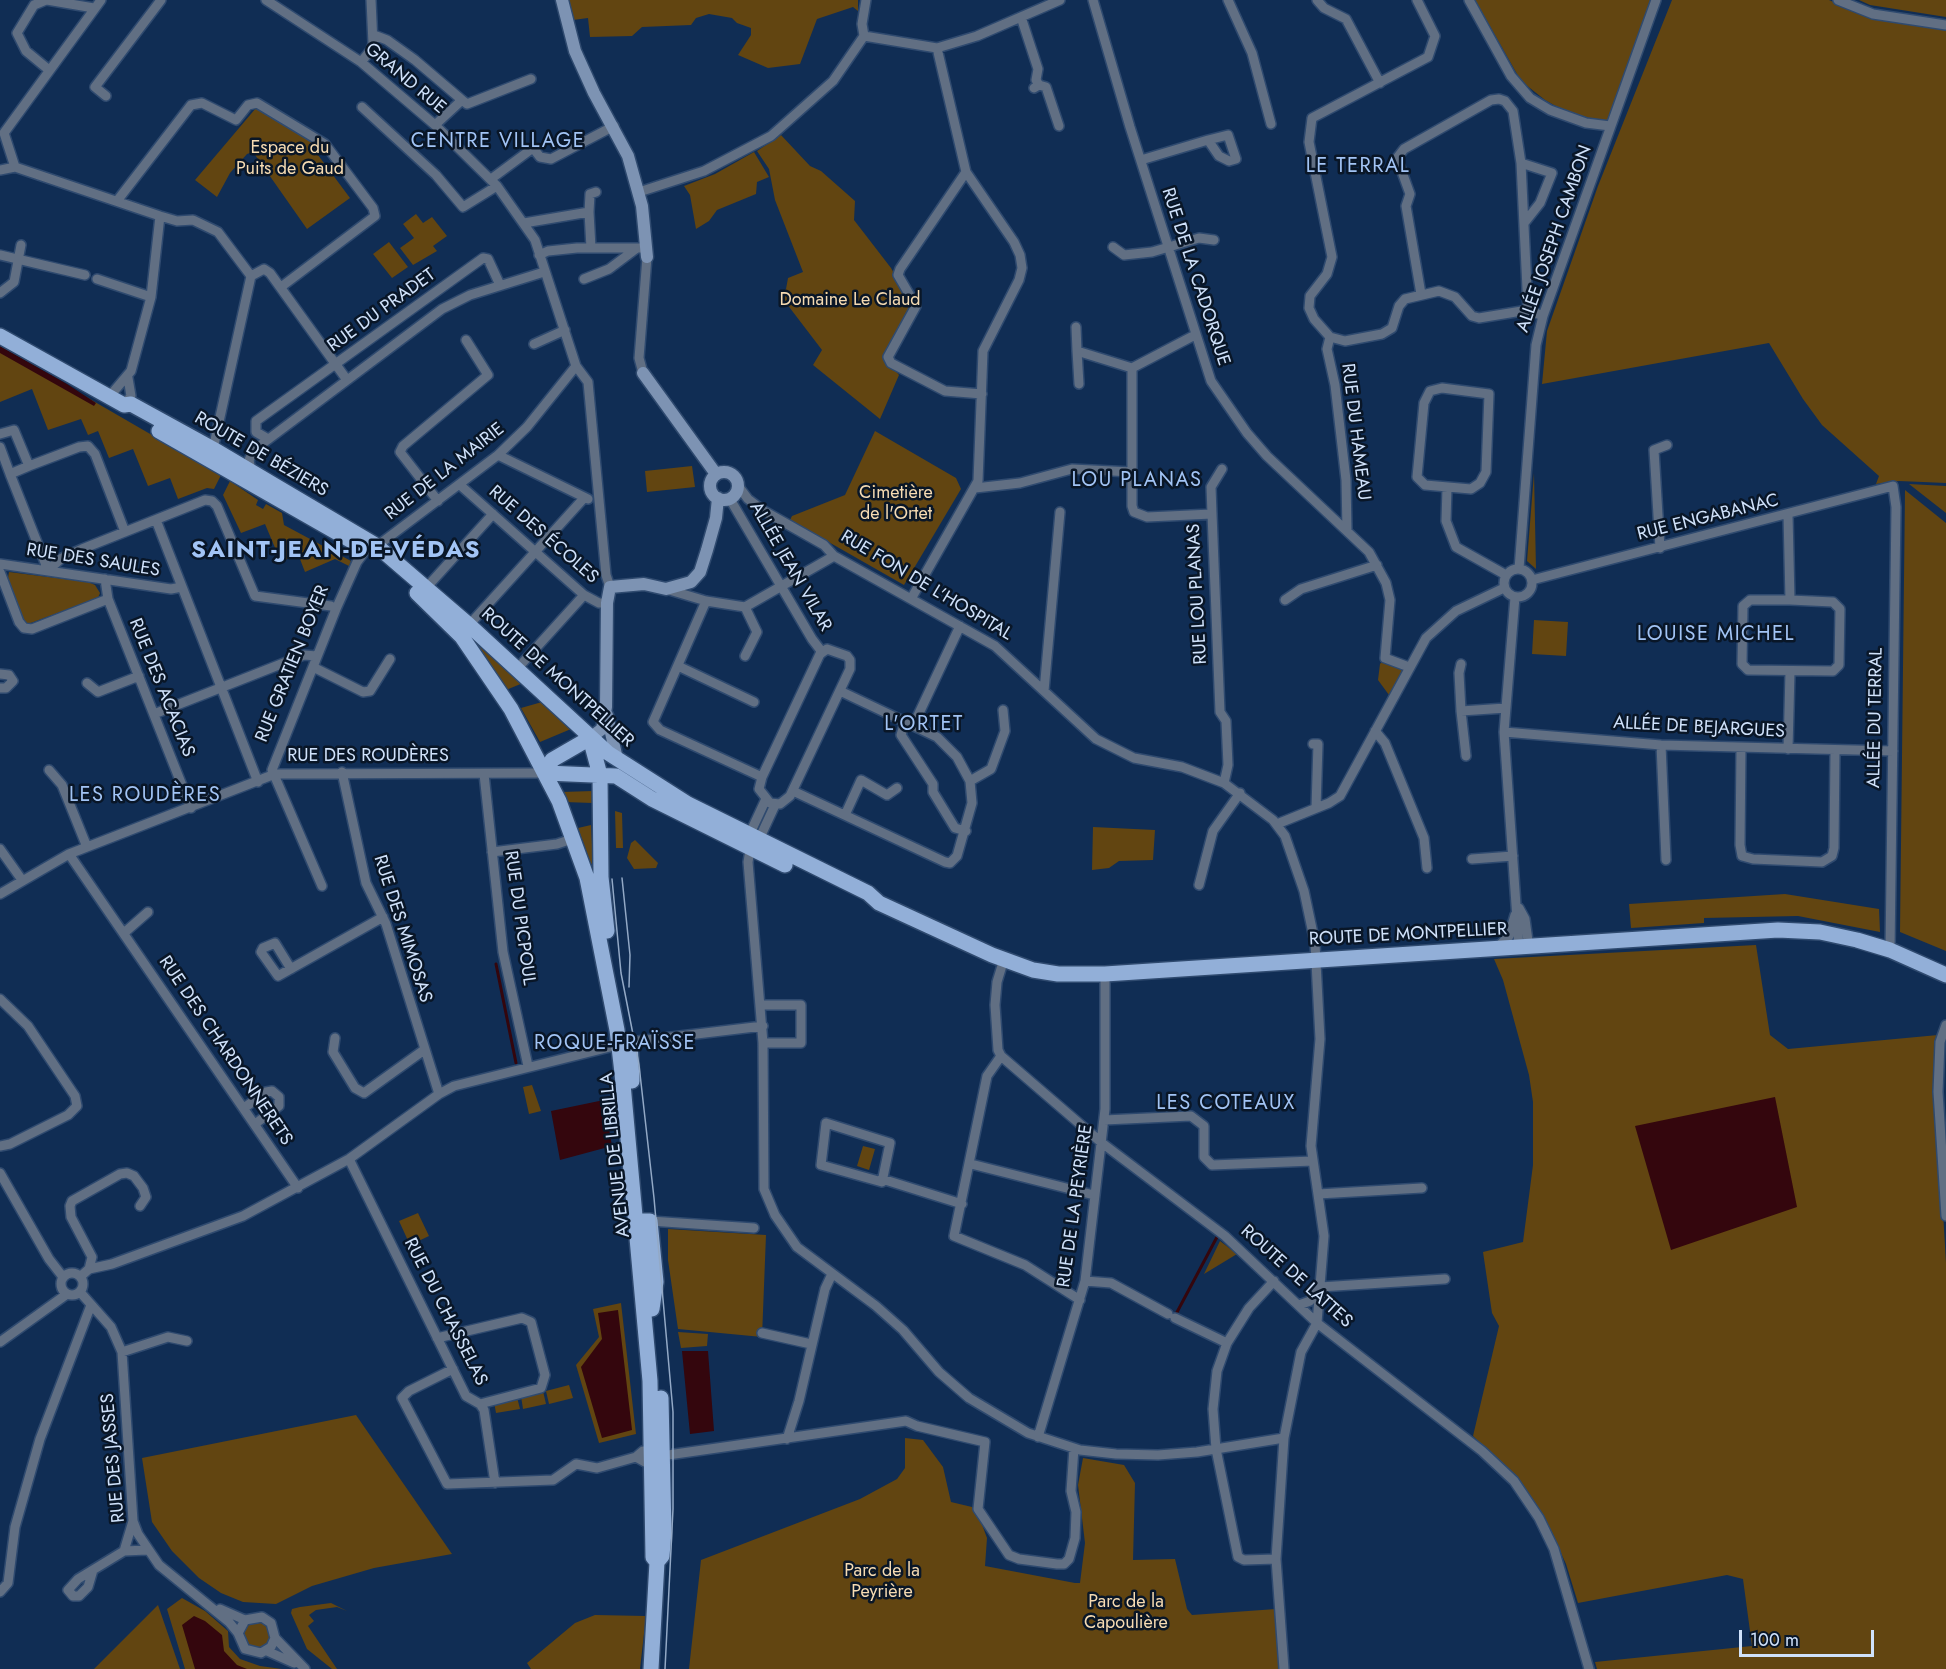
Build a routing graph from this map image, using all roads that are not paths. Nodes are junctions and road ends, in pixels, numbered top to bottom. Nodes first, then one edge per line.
1 (46, 0) edge
2 (101, 0) edge
3 (160, 0) edge
4 (266, 0) edge
5 (371, 0) edge
6 (562, 0) edge
7 (866, 0) edge
8 (1060, 0) edge
9 (1093, 0) edge
10 (1228, 0) edge
11 (1317, 0) edge
12 (1416, 0) edge
13 (1469, 0) edge
14 (1656, 0) edge
15 (1838, 0) edge
16 (94, 8) junction
17 (1021, 17) junction
18 (1946, 24) edge
19 (374, 35) junction
20 (864, 36) junction
21 (937, 48) junction
22 (361, 63) junction
23 (49, 70) junction
24 (531, 79) dead end
25 (1380, 83) junction
26 (106, 96) dead end
27 (462, 100) junction
28 (362, 107) dead end
29 (1586, 123) junction
30 (1271, 124) dead end
31 (435, 125) junction
32 (614, 126) junction
33 (1059, 126) dead end
34 (1610, 126) junction
35 (2, 139) edge
36 (1208, 140) dead end
37 (1606, 140) junction
38 (1141, 160) junction
39 (1521, 163) junction
40 (15, 167) junction
41 (0, 170) edge
42 (966, 172) junction
43 (494, 182) junction
44 (596, 192) dead end
45 (639, 192) junction
46 (117, 201) junction
47 (589, 212) junction
48 (160, 216) junction
49 (1525, 222) junction
50 (525, 223) junction
51 (1214, 240) dead end
52 (21, 245) dead end
53 (1113, 247) dead end
54 (591, 248) junction
55 (1168, 248) junction
56 (644, 251) junction
57 (0, 255) edge
58 (539, 255) junction
59 (18, 261) junction
60 (544, 272) junction
61 (85, 276) dead end
62 (251, 276) junction
63 (97, 279) dead end
64 (584, 279) dead end
65 (500, 285) junction
66 (281, 287) junction
67 (0, 293) edge
68 (1421, 294) junction
69 (151, 297) junction
70 (1528, 310) junction
71 (1543, 316) junction
72 (1076, 327) dead end
73 (565, 330) junction
74 (1195, 335) junction
75 (0, 336) edge
76 (1330, 337) junction
77 (466, 340) dead end
78 (534, 344) dead end
79 (1077, 351) junction
80 (337, 364) junction
81 (576, 366) junction
82 (1132, 368) junction
83 (644, 373) joint
84 (128, 378) junction
85 (347, 380) junction
86 (1079, 384) dead end
87 (982, 394) junction
88 (109, 397) junction
89 (124, 405) junction
90 (0, 434) edge
91 (268, 439) junction
92 (1667, 445) dead end
93 (0, 447) edge
94 (210, 454) junction
95 (498, 455) junction
96 (29, 466) junction
97 (1222, 469) dead end
98 (251, 471) junction
99 (1132, 472) junction
100 (10, 474) junction
101 (716, 474) junction
102 (460, 485) junction
103 (1893, 486) joint
104 (739, 487) junction
105 (975, 488) junction
106 (1447, 488) junction
107 (584, 498) junction
108 (724, 498) junction
109 (438, 501) junction
110 (598, 502) junction
111 (1060, 512) dead end
112 (493, 514) junction
113 (1212, 514) junction
114 (1788, 516) junction
115 (156, 520) junction
116 (1347, 531) junction
117 (125, 532) junction
118 (372, 548) junction
119 (1660, 548) junction
120 (536, 552) junction
121 (834, 556) junction
122 (0, 564) edge
123 (1377, 565) junction
124 (1519, 569) junction
125 (48, 570) junction
126 (0, 572) edge
127 (1506, 575) junction
128 (105, 579) junction
129 (1532, 580) junction
130 (691, 582) junction
131 (182, 586) junction
132 (782, 586) junction
133 (610, 587) junction
134 (426, 588) junction
135 (1504, 588) junction
136 (666, 589) junction
137 (584, 595) junction
138 (690, 597) junction
139 (1515, 597) junction
140 (911, 598) junction
141 (108, 599) junction
142 (1285, 600) dead end
143 (1790, 600) junction
144 (706, 601) junction
145 (607, 603) junction
146 (745, 607) junction
147 (336, 609) junction
148 (469, 625) junction
149 (960, 626) junction
150 (822, 652) junction
151 (317, 656) junction
152 (745, 656) dead end
153 (390, 659) dead end
154 (1461, 664) dead end
155 (678, 666) junction
156 (1409, 667) junction
157 (313, 668) junction
158 (516, 670) junction
159 (1790, 672) junction
160 (0, 674) edge
161 (139, 676) junction
162 (87, 683) dead end
163 (221, 687) junction
164 (0, 688) edge
165 (840, 691) junction
166 (1044, 691) junction
167 (754, 702) dead end
168 (606, 708) junction
169 (1506, 708) junction
170 (1003, 710) dead end
171 (1461, 711) junction
172 (154, 714) junction
173 (909, 724) junction
174 (1375, 731) junction
175 (1504, 732) junction
176 (590, 738) junction
177 (1313, 744) dead end
178 (1661, 745) junction
179 (1741, 748) junction
180 (1788, 749) junction
181 (1835, 750) junction
182 (1893, 751) junction
183 (1466, 756) dead end
184 (617, 759) junction
185 (49, 770) dead end
186 (342, 772) junction
187 (546, 773) junction
188 (275, 774) junction
189 (484, 774) junction
190 (608, 776) junction
191 (762, 777) junction
192 (970, 781) junction
193 (258, 782) junction
194 (1224, 783) junction
195 (897, 788) dead end
196 (793, 791) junction
197 (1240, 793) junction
198 (765, 801) junction
199 (775, 805) junction
200 (191, 808) junction
201 (1316, 808) junction
202 (845, 815) junction
203 (1277, 824) junction
204 (966, 831) junction
205 (572, 833) junction
206 (752, 844) junction
207 (87, 847) junction
208 (0, 849) edge
209 (492, 852) junction
210 (69, 854) junction
211 (1513, 856) junction
212 (1473, 859) dead end
213 (1666, 860) dead end
214 (1427, 868) dead end
215 (22, 880) junction
216 (1199, 885) dead end
217 (322, 886) dead end
218 (0, 894) edge
219 (1517, 904) junction
220 (148, 912) dead end
221 (383, 917) junction
222 (124, 933) junction
223 (1530, 948) junction
224 (1495, 950) junction
225 (1890, 950) junction
226 (1316, 959) junction
227 (1004, 960) junction
228 (291, 969) dead end
229 (1106, 974) junction
230 (1946, 975) edge
231 (0, 999) edge
232 (761, 1005) junction
233 (1946, 1025) edge
234 (763, 1026) junction
235 (335, 1038) dead end
236 (763, 1043) junction
237 (624, 1044) junction
238 (424, 1050) junction
239 (1001, 1056) junction
240 (528, 1066) junction
241 (439, 1094) junction
242 (244, 1108) junction
243 (1104, 1120) junction
244 (255, 1124) junction
245 (1102, 1143) junction
246 (0, 1146) edge
247 (349, 1159) junction
248 (1313, 1161) junction
249 (971, 1164) junction
250 (0, 1173) edge
251 (882, 1179) junction
252 (298, 1188) junction
253 (1422, 1188) dead end
254 (1318, 1194) junction
255 (1094, 1195) junction
256 (962, 1204) junction
257 (140, 1206) dead end
258 (1946, 1216) edge
259 (643, 1221) junction
260 (754, 1228) dead end
261 (89, 1269) junction
262 (832, 1274) junction
263 (81, 1276) junction
264 (63, 1277) junction
265 (1444, 1279) dead end
266 (1084, 1281) junction
267 (1274, 1281) junction
268 (1320, 1287) junction
269 (80, 1292) junction
270 (67, 1294) junction
271 (1080, 1300) junction
272 (91, 1305) junction
273 (1299, 1305) junction
274 (1317, 1323) junction
275 (762, 1333) dead end
276 (437, 1338) junction
277 (187, 1341) dead end
278 (0, 1342) edge
279 (1227, 1342) junction
280 (811, 1344) junction
281 (122, 1352) junction
282 (453, 1369) junction
283 (480, 1404) junction
284 (1038, 1437) junction
285 (787, 1438) junction
286 (1284, 1438) junction
287 (1074, 1448) junction
288 (1216, 1449) junction
289 (659, 1455) junction
290 (495, 1483) junction
291 (133, 1521) junction
292 (664, 1532) junction
293 (147, 1550) junction
294 (124, 1551) junction
295 (1276, 1559) junction
296 (657, 1562) junction
297 (93, 1570) dead end
298 (0, 1592) edge
299 (210, 1605) junction
300 (245, 1620) junction
301 (238, 1633) junction
302 (275, 1638) junction
303 (267, 1651) junction
304 (303, 1668) edge
305 (651, 1669) edge
306 (1284, 1669) edge
307 (1589, 1669) edge

1 - 16 street
1 - 23 street
2 - 16 street
3 - 26 street
4 - 22 street, GRAND RUE
5 - 19 street
6 - 32 street
7 - 20 street
8 - 17 street
9 - 38 street, RUE DE LA CADORQUE
10 - 30 street
11 - 25 street
12 - 25 street
13 - 29 street
14 - 34 street, ALLÉE JOSEPH CAMBON
15 - 18 street
16 - 23 street
17 - 21 street
17 - 33 street
19 - 22 street
19 - 27 street
20 - 21 street
20 - 45 street
21 - 42 street
22 - 31 street, GRAND RUE
23 - 35 street
24 - 27 street
25 - 76 street
27 - 31 street
28 - 43 street
29 - 34 street
29 - 37 street
31 - 43 street, GRAND RUE
32 - 43 street
32 - 45 street
34 - 37 street, ALLÉE JOSEPH CAMBON
35 - 40 street
36 - 38 street
37 - 71 street, ALLÉE JOSEPH CAMBON
38 - 55 street, RUE DE LA CADORQUE
39 - 49 street
39 - 49 street
39 - 68 street
40 - 41 street
40 - 46 street
42 - 87 street
42 - 87 street
43 - 50 street, GRAND RUE
44 - 47 street
45 - 56 street
46 - 48 street
46 - 66 street
47 - 50 street
47 - 54 street
48 - 62 street
48 - 69 street
49 - 70 street
50 - 58 street, GRAND RUE
51 - 55 street
52 - 59 street
53 - 55 street
54 - 56 street
54 - 58 street
55 - 74 street, RUE DE LA CADORQUE
56 - 64 street
56 - 83 street
57 - 59 street
58 - 60 street, GRAND RUE
59 - 61 street
59 - 67 street
60 - 65 street
60 - 73 street, GRAND RUE
62 - 66 street
62 - 94 street
63 - 69 street
65 - 80 street, RUE DU PRADET
65 - 85 street
66 - 80 street
68 - 70 street
68 - 76 street
69 - 84 street
70 - 71 street
71 - 124 street, ALLÉE JOSEPH CAMBON
72 - 79 street
73 - 78 street
73 - 81 street, GRAND RUE
74 - 82 street
74 - 116 street, RUE DE LA CADORQUE
75 - 88 main road, ROUTE DE BÉZIERS
76 - 116 street, RUE DU HAMEAU
77 - 109 street
79 - 82 street
79 - 86 street
80 - 85 street
80 - 91 street, RUE DU PRADET
81 - 95 street, RUE DE LA MAIRIE
81 - 110 street, GRAND RUE
82 - 99 street, RUE LOU PLANAS
83 - 101 street
84 - 88 street
84 - 89 street
85 - 91 street
87 - 105 street
88 - 89 main road, ROUTE DE BÉZIERS
89 - 94 main road, ROUTE DE BÉZIERS
90 - 96 street
91 - 98 street
92 - 119 street
93 - 100 street
94 - 98 main road, ROUTE DE BÉZIERS
94 - 118 main road, ROUTE DE BÉZIERS
95 - 102 street, RUE DE LA MAIRIE
95 - 107 street
96 - 100 street
96 - 117 street
97 - 113 street
98 - 118 main road, ROUTE DE BÉZIERS
99 - 105 street
99 - 113 street, RUE LOU PLANAS
100 - 125 street
101 - 104 street
101 - 108 street
102 - 109 street, RUE DE LA MAIRIE
102 - 112 street, RUE DES ÉCOLES
103 - 114 street, RUE ENGABANAC
103 - 182 street, ALLÉE DU TERRAL
104 - 108 street
104 - 121 street, RUE FON DE L'HOSPITAL
105 - 140 street
106 - 106 street
106 - 127 street
107 - 110 street
107 - 120 street
108 - 130 street
108 - 132 street, ALLÉE JEAN VILAR
109 - 118 street, RUE DE LA MAIRIE
110 - 133 street, GRAND RUE
111 - 166 street
112 - 120 street, RUE DES ÉCOLES
112 - 134 street
113 - 194 street, RUE LOU PLANAS
114 - 119 street, RUE ENGABANAC
114 - 143 street
115 - 117 street
115 - 131 street
115 - 147 street
116 - 123 street, RUE DE LA CADORQUE
117 - 125 street
118 - 134 main road, ROUTE DE MONTPELLIER
118 - 147 street, RUE GRATIEN BOYER
118 - 187 main road, ROUTE DE MONTPELLIER
119 - 129 street, RUE ENGABANAC
120 - 137 street, RUE DES ÉCOLES
120 - 148 street
121 - 132 street
121 - 140 street, RUE FON DE L'HOSPITAL
122 - 125 street, RUE DES SAULES
123 - 142 street
123 - 156 street, RUE DE LA CADORQUE
124 - 127 street
124 - 129 street
125 - 128 street, RUE DES SAULES
126 - 141 street
127 - 135 street
128 - 131 street, RUE DES SAULES
128 - 141 street, RUE DES ACACIAS
129 - 139 street
130 - 136 street
130 - 138 street
131 - 163 street
132 - 146 street
132 - 150 street, ALLÉE JEAN VILAR
133 - 136 street
133 - 145 street
134 - 148 main road, ROUTE DE MONTPELLIER
135 - 139 street
135 - 156 street
136 - 138 street
137 - 145 street, RUE DES ÉCOLES
137 - 158 street
138 - 144 street
139 - 169 street
140 - 149 street, RUE FON DE L'HOSPITAL
141 - 161 street, RUE DES ACACIAS
143 - 159 street
143 - 159 street
144 - 146 street
144 - 155 street
145 - 168 street
146 - 152 street
147 - 151 street, RUE GRATIEN BOYER
148 - 158 main road, ROUTE DE MONTPELLIER
149 - 166 street, RUE FON DE L'HOSPITAL
149 - 173 street
150 - 165 street
150 - 191 street
151 - 157 street, RUE GRATIEN BOYER
151 - 163 street
153 - 157 street
154 - 171 street
155 - 167 street
155 - 191 street
156 - 174 street
157 - 188 street, RUE GRATIEN BOYER
158 - 176 main road, ROUTE DE MONTPELLIER
159 - 180 street
160 - 164 street
161 - 162 street
161 - 172 street, RUE DES ACACIAS
163 - 172 street
163 - 193 street
165 - 173 street
165 - 196 street
166 - 194 street, RUE FON DE L'HOSPITAL
168 - 176 street
168 - 184 street
169 - 171 street
169 - 175 street
170 - 192 street
171 - 183 street
172 - 200 street, RUE DES ACACIAS
173 - 192 street
173 - 204 street
174 - 201 street
174 - 214 street
175 - 178 street, ALLÉE DE BEJARGUES
175 - 211 street
176 - 184 main road, ROUTE DE MONTPELLIER
176 - 187 main road
176 - 190 main road, AVENUE DE LIBRILLA
177 - 201 street
178 - 179 street, ALLÉE DE BEJARGUES
178 - 213 street
179 - 180 street, ALLÉE DE BEJARGUES
179 - 181 street
180 - 181 street, ALLÉE DE BEJARGUES
181 - 182 street, ALLÉE DE BEJARGUES
182 - 225 street, ALLÉE DU TERRAL
184 - 206 main road, ROUTE DE MONTPELLIER
185 - 207 street
186 - 188 street, RUE DES ROUDÈRES
186 - 189 street, RUE DES ROUDÈRES
186 - 221 street, RUE DES MIMOSAS
187 - 189 street, RUE DES ROUDÈRES
187 - 190 main road
187 - 205 main road, AVENUE DE LIBRILLA
188 - 193 street, RUE DES ROUDÈRES
188 - 217 street
189 - 209 street, RUE DU PICPOUL
190 - 206 main road, ROUTE DE MONTPELLIER
190 - 237 main road, AVENUE DE LIBRILLA
191 - 198 street
192 - 204 street
193 - 200 street, RUE DES ROUDÈRES
194 - 197 street, RUE FON DE L'HOSPITAL
195 - 202 street
196 - 199 street
196 - 202 street
197 - 203 street, RUE FON DE L'HOSPITAL
197 - 216 street
198 - 199 street
198 - 206 street
199 - 206 street
200 - 207 street, RUE DES ROUDÈRES
201 - 203 street
202 - 204 street
203 - 226 street, RUE FON DE L'HOSPITAL
205 - 209 street
205 - 237 main road, AVENUE DE LIBRILLA
206 - 227 main road, ROUTE DE MONTPELLIER
206 - 232 street
207 - 210 street, RUE DES ROUDÈRES
208 - 215 street
209 - 240 street, RUE DU PICPOUL
210 - 215 street, RUE DES ROUDÈRES
210 - 222 street, RUE DES CHARDONNERETS
211 - 212 street
211 - 219 street
215 - 218 street, RUE DES ROUDÈRES
219 - 223 street
219 - 223 street
219 - 224 street
220 - 222 street
221 - 228 street
221 - 238 street, RUE DES MIMOSAS
222 - 242 street, RUE DES CHARDONNERETS
223 - 224 main road, ROUTE DE MONTPELLIER
223 - 225 main road, ROUTE DE MONTPELLIER
224 - 226 main road, ROUTE DE MONTPELLIER
225 - 230 main road, ROUTE DE MONTPELLIER
226 - 229 main road, ROUTE DE MONTPELLIER
226 - 248 street, RUE FON DE L'HOSPITAL
227 - 229 main road, ROUTE DE MONTPELLIER
227 - 239 street
229 - 243 street, RUE DE LA PEYRIÈRE
231 - 246 street
232 - 234 street
232 - 236 street
233 - 258 street
234 - 236 street
234 - 237 street
235 - 238 street
236 - 262 street
237 - 240 street
237 - 259 main road, AVENUE DE LIBRILLA
237 - 259 main road, AVENUE DE LIBRILLA
238 - 241 street, RUE DES MIMOSAS
239 - 245 street, ROUTE DE LATTES
239 - 249 street
240 - 241 street
241 - 247 street
242 - 244 street, RUE DES CHARDONNERETS
242 - 244 street
243 - 245 street, RUE DE LA PEYRIÈRE
243 - 248 street
244 - 252 street, RUE DES CHARDONNERETS
245 - 255 street, RUE DE LA PEYRIÈRE
245 - 267 street, ROUTE DE LATTES
247 - 252 street
247 - 276 street, RUE DU CHASSELAS
248 - 254 street, RUE FON DE L'HOSPITAL
249 - 255 street
249 - 256 street
250 - 264 street
251 - 251 street
251 - 256 street
252 - 261 street
253 - 254 street
254 - 268 street, RUE FON DE L'HOSPITAL
255 - 266 street, RUE DE LA PEYRIÈRE
256 - 271 street
257 - 261 street
259 - 260 street
259 - 289 main road, AVENUE DE LIBRILLA
259 - 289 main road, AVENUE DE LIBRILLA
261 - 263 street
262 - 280 street
262 - 284 street
263 - 264 street
263 - 269 street
264 - 270 street
265 - 268 street
266 - 271 street, RUE DE LA PEYRIÈRE
266 - 279 street
267 - 273 street, ROUTE DE LATTES
267 - 279 street
268 - 273 street
268 - 274 street, RUE FON DE L'HOSPITAL
269 - 270 street
269 - 272 street, RUE DES JASSES
270 - 278 street
271 - 284 street, RUE DE LA PEYRIÈRE
272 - 281 street, RUE DES JASSES
272 - 298 street
273 - 274 street, ROUTE DE LATTES
274 - 286 street
274 - 307 street, ROUTE DE LATTES
275 - 280 street
276 - 282 street, RUE DU CHASSELAS
276 - 283 street
277 - 281 street
279 - 288 street
280 - 285 street
281 - 291 street, RUE DES JASSES
282 - 283 street, RUE DU CHASSELAS
282 - 290 street
283 - 290 street, RUE DU CHASSELAS
284 - 287 street
285 - 287 street
285 - 289 street
286 - 288 street
286 - 295 street
287 - 288 street
288 - 295 street
289 - 290 street
289 - 292 main road, AVENUE DE LIBRILLA
289 - 292 main road, AVENUE DE LIBRILLA
289 - 296 main road, AVENUE DE LIBRILLA
291 - 293 street, RUE DES JASSES
291 - 294 street
292 - 296 main road, AVENUE DE LIBRILLA
293 - 294 street
293 - 299 street, RUE DES JASSES
294 - 297 street
295 - 306 street
296 - 305 main road, AVENUE DE LIBRILLA
299 - 300 street, RUE DES JASSES
299 - 301 street, RUE DES JASSES
300 - 301 street
300 - 302 street, RUE DES JASSES
301 - 303 street, RUE DES JASSES
302 - 303 street
302 - 304 street, RUE DES JASSES
303 - 304 street, RUE DES JASSES

